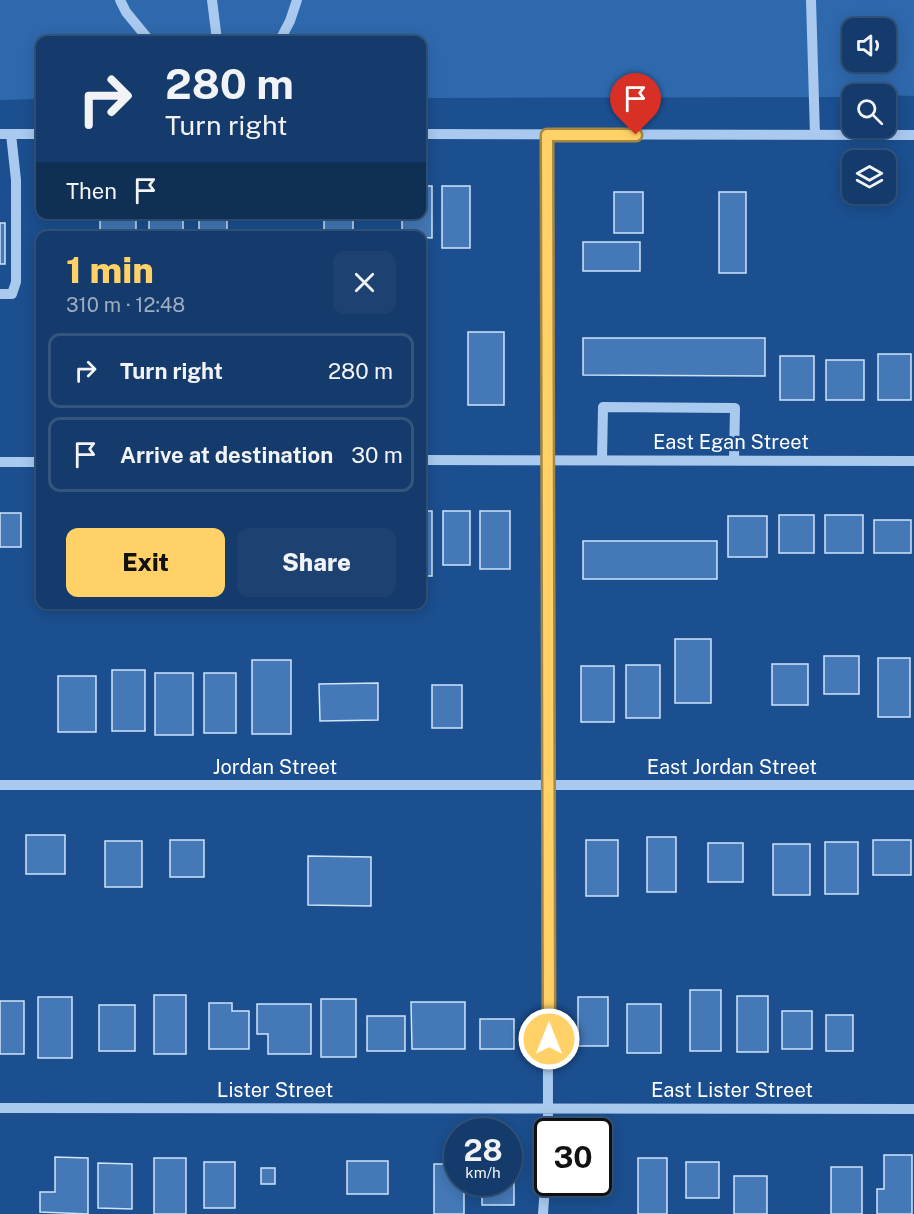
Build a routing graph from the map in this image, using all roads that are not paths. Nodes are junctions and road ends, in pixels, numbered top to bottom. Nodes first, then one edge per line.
1 (120, 0) edge
2 (212, 0) edge
3 (297, 0) edge
4 (811, 0) edge
5 (146, 36) edge
6 (216, 36) edge
7 (282, 36) edge
8 (36, 134) edge
9 (426, 134) edge
10 (5, 135) edge
11 (547, 135) junction
12 (815, 135) junction
13 (914, 135) edge
14 (0, 294) edge
15 (426, 460) edge
16 (548, 460) junction
17 (602, 460) junction
18 (734, 460) junction
19 (914, 461) edge
20 (0, 462) edge
21 (36, 462) edge
22 (0, 785) edge
23 (549, 785) junction
24 (914, 785) edge
25 (0, 1108) edge
26 (550, 1108) junction
27 (914, 1109) edge
28 (549, 1118) edge
29 (544, 1196) edge
30 (543, 1214) edge

1 - 5 street
2 - 6 street
3 - 7 street
4 - 12 street
8 - 10 street
9 - 11 street
10 - 14 street
11 - 12 street
11 - 16 street
12 - 13 street
15 - 16 street, East Egan Street
16 - 17 street, East Egan Street
16 - 23 street
17 - 18 street, East Egan Street
17 - 18 street
18 - 19 street, East Egan Street
20 - 21 street
22 - 23 street, Jordan Street
23 - 24 street, East Jordan Street
23 - 26 street
25 - 26 street, Lister Street
26 - 27 street, East Lister Street
26 - 28 street
29 - 30 street

